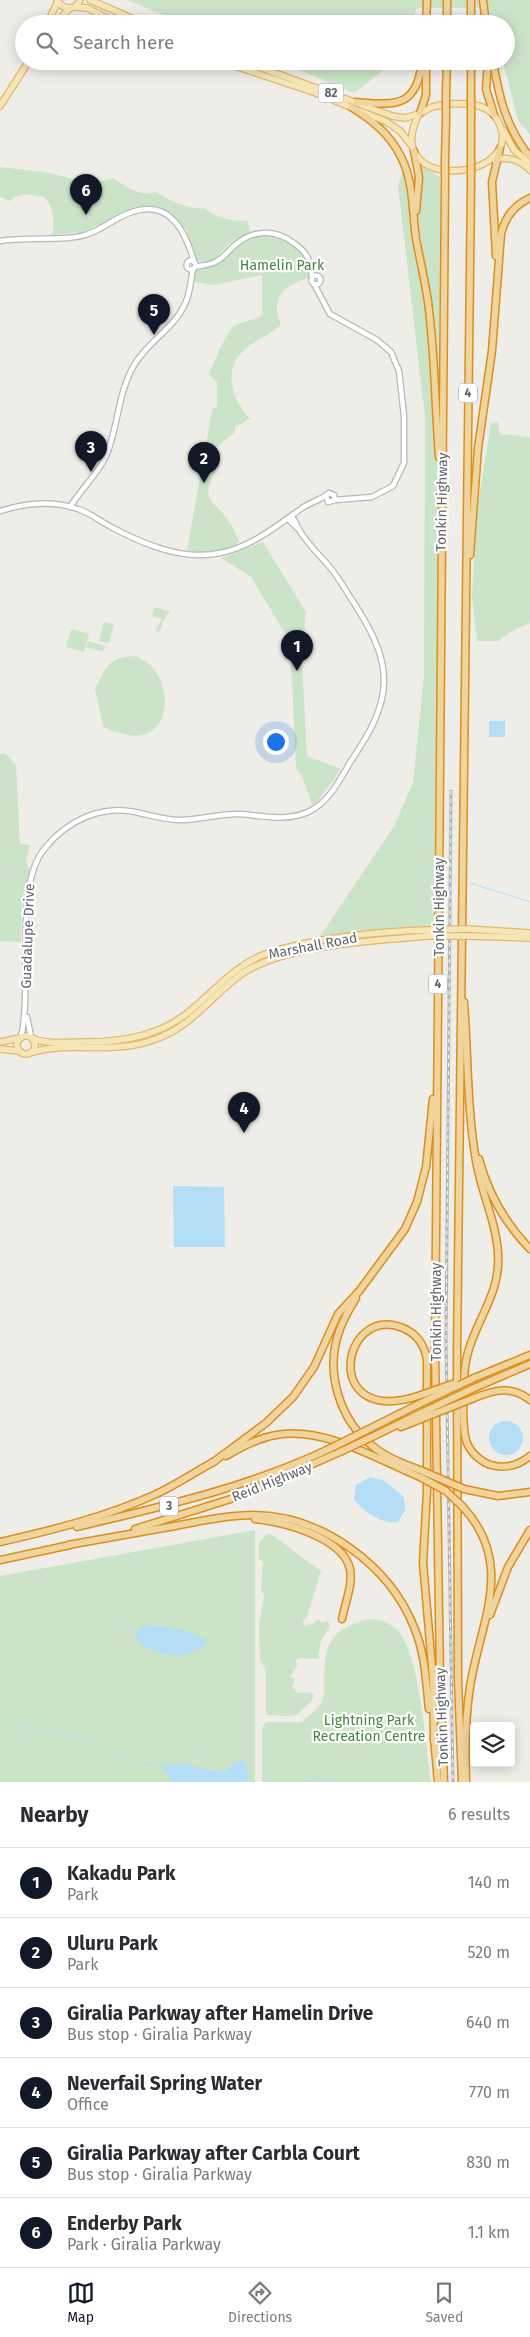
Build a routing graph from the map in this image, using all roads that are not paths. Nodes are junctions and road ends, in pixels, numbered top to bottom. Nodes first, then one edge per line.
1 (80, 0) edge
2 (90, 0) edge
3 (427, 0) edge
4 (447, 0) edge
5 (471, 0) edge
6 (483, 0) edge
7 (57, 1) edge
8 (72, 8) junction
9 (51, 15) edge
10 (65, 15) edge
11 (101, 15) edge
12 (124, 15) edge
13 (426, 15) edge
14 (447, 15) edge
15 (471, 15) edge
16 (485, 15) edge
17 (23, 70) edge
18 (248, 70) edge
19 (266, 70) edge
20 (420, 70) edge
21 (426, 70) edge
22 (446, 70) edge
23 (471, 70) edge
24 (488, 70) edge
25 (494, 70) edge
26 (353, 104) junction
27 (0, 106) edge
28 (419, 114) junction
29 (494, 114) junction
30 (499, 122) junction
31 (500, 148) junction
32 (414, 151) junction
33 (530, 157) edge
34 (497, 159) junction
35 (489, 163) junction
36 (530, 163) edge
37 (530, 170) edge
38 (530, 198) edge
39 (415, 225) junction
40 (0, 241) edge
41 (192, 265) junction
42 (312, 268) junction
43 (318, 276) junction
44 (312, 277) junction
45 (319, 282) junction
46 (314, 284) junction
47 (497, 285) junction
48 (319, 293) junction
49 (79, 494) junction
50 (334, 497) junction
51 (442, 497) junction
52 (326, 498) junction
53 (70, 507) junction
54 (78, 508) junction
55 (0, 510) edge
56 (290, 517) junction
57 (465, 601) junction
58 (428, 933) junction
59 (468, 933) junction
60 (530, 933) edge
61 (530, 938) edge
62 (438, 951) junction
63 (461, 951) junction
64 (26, 1010) junction
65 (32, 1037) junction
66 (20, 1038) junction
67 (0, 1042) edge
68 (0, 1049) edge
69 (19, 1051) junction
70 (33, 1052) junction
71 (472, 1123) junction
72 (530, 1249) edge
73 (360, 1290) junction
74 (530, 1355) edge
75 (530, 1364) edge
76 (474, 1377) junction
77 (530, 1400) edge
78 (421, 1416) junction
79 (530, 1456) edge
80 (212, 1463) junction
81 (420, 1474) junction
82 (530, 1492) edge
83 (199, 1521) junction
84 (530, 1530) edge
85 (0, 1543) edge
86 (68, 1545) junction
87 (0, 1560) edge
88 (342, 1619) dead end
89 (484, 1630) junction
90 (434, 1740) junction
91 (438, 1782) edge
92 (444, 1782) edge
93 (462, 1782) edge
94 (466, 1782) edge

1 - 8 main road
2 - 12 main road
3 - 13 highway
4 - 14 highway
5 - 15 highway
6 - 16 highway
7 - 8 main road
7 - 9 main road
8 - 10 main road
8 - 11 main road
17 - 27 main road
18 - 26 main road, 82
19 - 26 main road, 82
20 - 26 highway
21 - 28 highway
22 - 51 highway, Tonkin Highway / 4, bridge
23 - 57 highway, Tonkin Highway / 4, bridge
24 - 29 highway
25 - 33 highway
26 - 28 main road, 82
26 - 32 main road, 82
26 - 39 highway
28 - 29 main road
28 - 32 main road
29 - 30 main road
30 - 31 main road
30 - 36 main road
31 - 34 highway
31 - 35 main road
32 - 35 main road
32 - 39 highway
34 - 35 main road
34 - 37 main road
34 - 47 highway
38 - 47 highway
39 - 51 highway
40 - 41 street
41 - 42 street
41 - 49 street
42 - 43 street
42 - 44 street
43 - 44 street
43 - 45 street
44 - 46 street
45 - 46 street
45 - 48 street
46 - 48 street
47 - 57 highway
48 - 50 street
49 - 53 street
49 - 54 street
50 - 52 street
50 - 52 street
51 - 62 highway, Tonkin Highway / 4
52 - 56 street
53 - 54 street
53 - 55 street
54 - 56 street
56 - 64 street, Guadalupe Drive
57 - 63 highway, Tonkin Highway / 4
58 - 59 main road, Marshall Road, bridge
58 - 65 main road, Marshall Road
58 - 70 main road, Marshall Road
59 - 60 main road, Marshall Road
59 - 61 main road, Marshall Road
62 - 73 highway
62 - 92 highway, Tonkin Highway / 4
63 - 71 highway
63 - 93 highway, Tonkin Highway / 4
64 - 65 street, Guadalupe Drive
64 - 66 street, Guadalupe Drive
65 - 66 main road
65 - 70 main road
66 - 67 main road
66 - 69 main road
68 - 69 main road
69 - 70 main road
71 - 72 highway
71 - 79 highway
73 - 80 highway
73 - 81 highway
74 - 76 highway
75 - 78 highway, bridge
76 - 85 highway, Reid Highway / 3, bridge
76 - 90 highway, bridge
77 - 78 highway, bridge
78 - 86 highway, Reid Highway / 3, bridge
80 - 81 highway
80 - 85 highway
81 - 82 highway, bridge
81 - 89 highway, bridge
83 - 86 highway, 3
83 - 88 highway
83 - 90 highway
84 - 89 highway
86 - 87 highway, Reid Highway / 3
89 - 94 highway
90 - 91 highway

